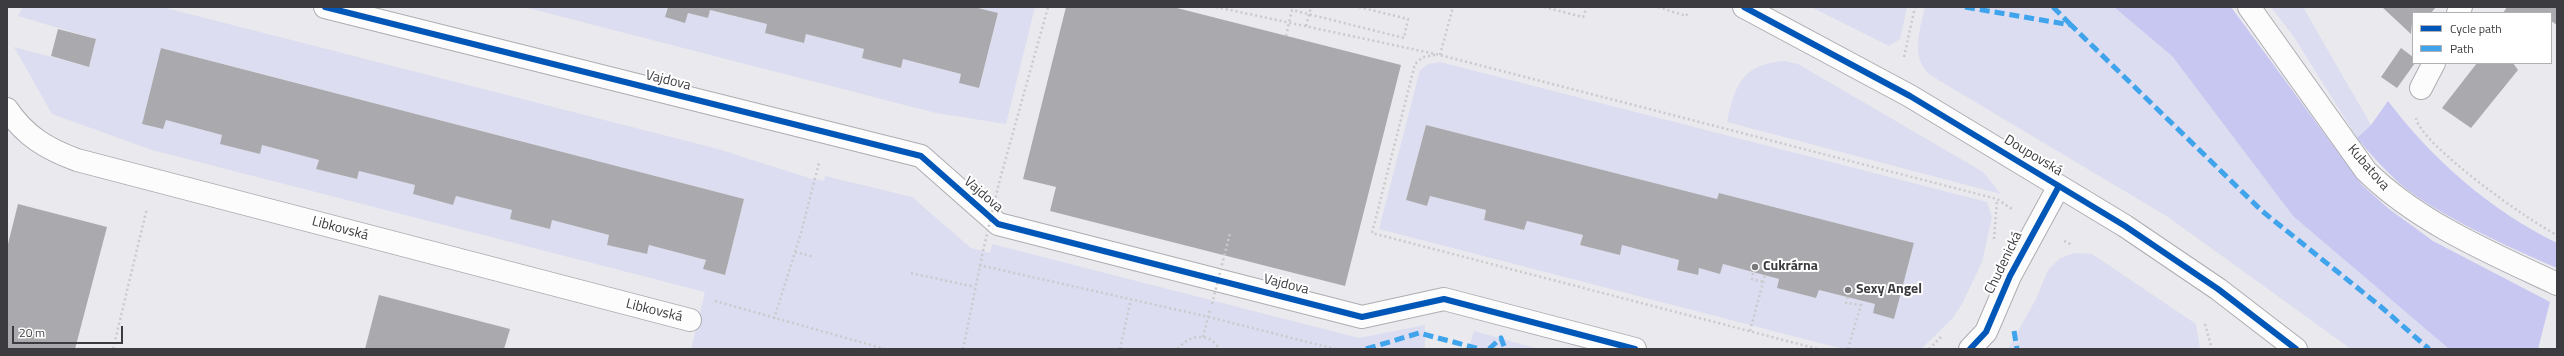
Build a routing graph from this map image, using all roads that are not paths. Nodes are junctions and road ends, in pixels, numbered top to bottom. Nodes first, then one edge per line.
1 (324, 7) edge
2 (1744, 7) edge
3 (2249, 7) edge
4 (2433, 64) edge
5 (2421, 88) road end
6 (7, 109) edge
7 (2059, 186) junction
8 (2557, 284) edge
9 (690, 320) dead end
10 (1635, 349) edge
11 (1970, 349) edge
12 (2296, 349) edge

1 - 10 street, Vajdova
2 - 7 street, Doupovská
3 - 8 street, Kubatova
4 - 5 street
6 - 9 street, Libkovská
7 - 11 street, Chudenická
7 - 12 street, Doupovská

